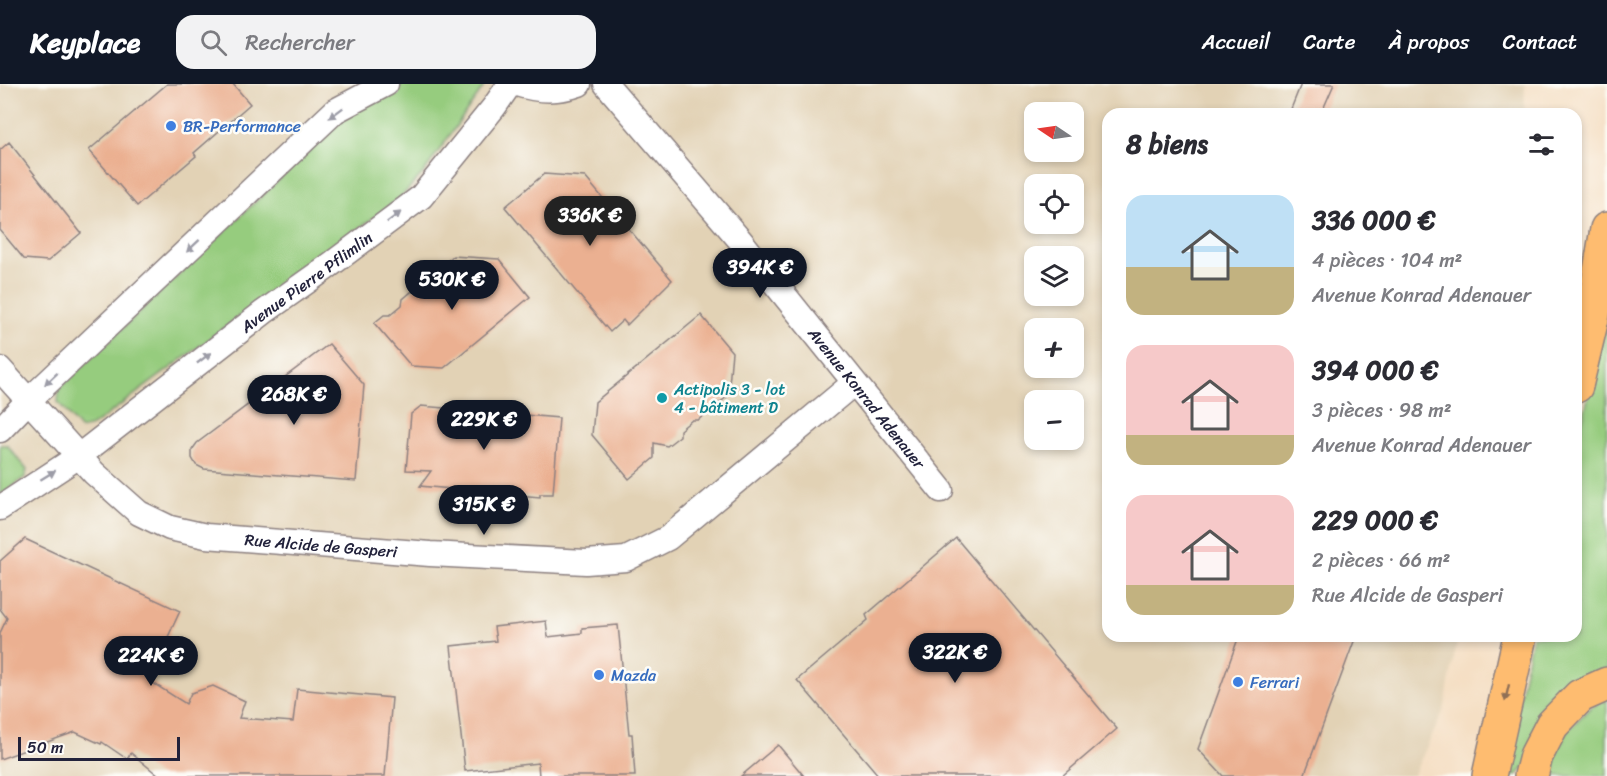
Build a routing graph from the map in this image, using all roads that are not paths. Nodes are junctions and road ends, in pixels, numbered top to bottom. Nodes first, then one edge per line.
1 (386, 84) edge
2 (510, 84) edge
3 (517, 84) edge
4 (579, 84) edge
5 (606, 84) edge
6 (1607, 229) edge
7 (1582, 361) edge
8 (0, 369) edge
9 (854, 383) junction
10 (29, 400) junction
11 (0, 430) edge
12 (79, 456) junction
13 (941, 490) dead end
14 (0, 508) edge
15 (1519, 642) edge
16 (1607, 684) edge
17 (1489, 776) edge
18 (1531, 776) edge

1 -> 10 street
12 -> 2 street, Avenue Pierre Pflimlin
3 - 4 street
5 - 9 street, Avenue Konrad Adenauer
6 - 7 highway
8 - 10 street
9 - 12 street, Rue Alcide de Gasperi
9 - 13 street, Avenue Konrad Adenauer
10 - 11 street
10 - 12 street
14 -> 12 street, Avenue Pierre Pflimlin
15 -> 17 highway
16 - 18 highway

